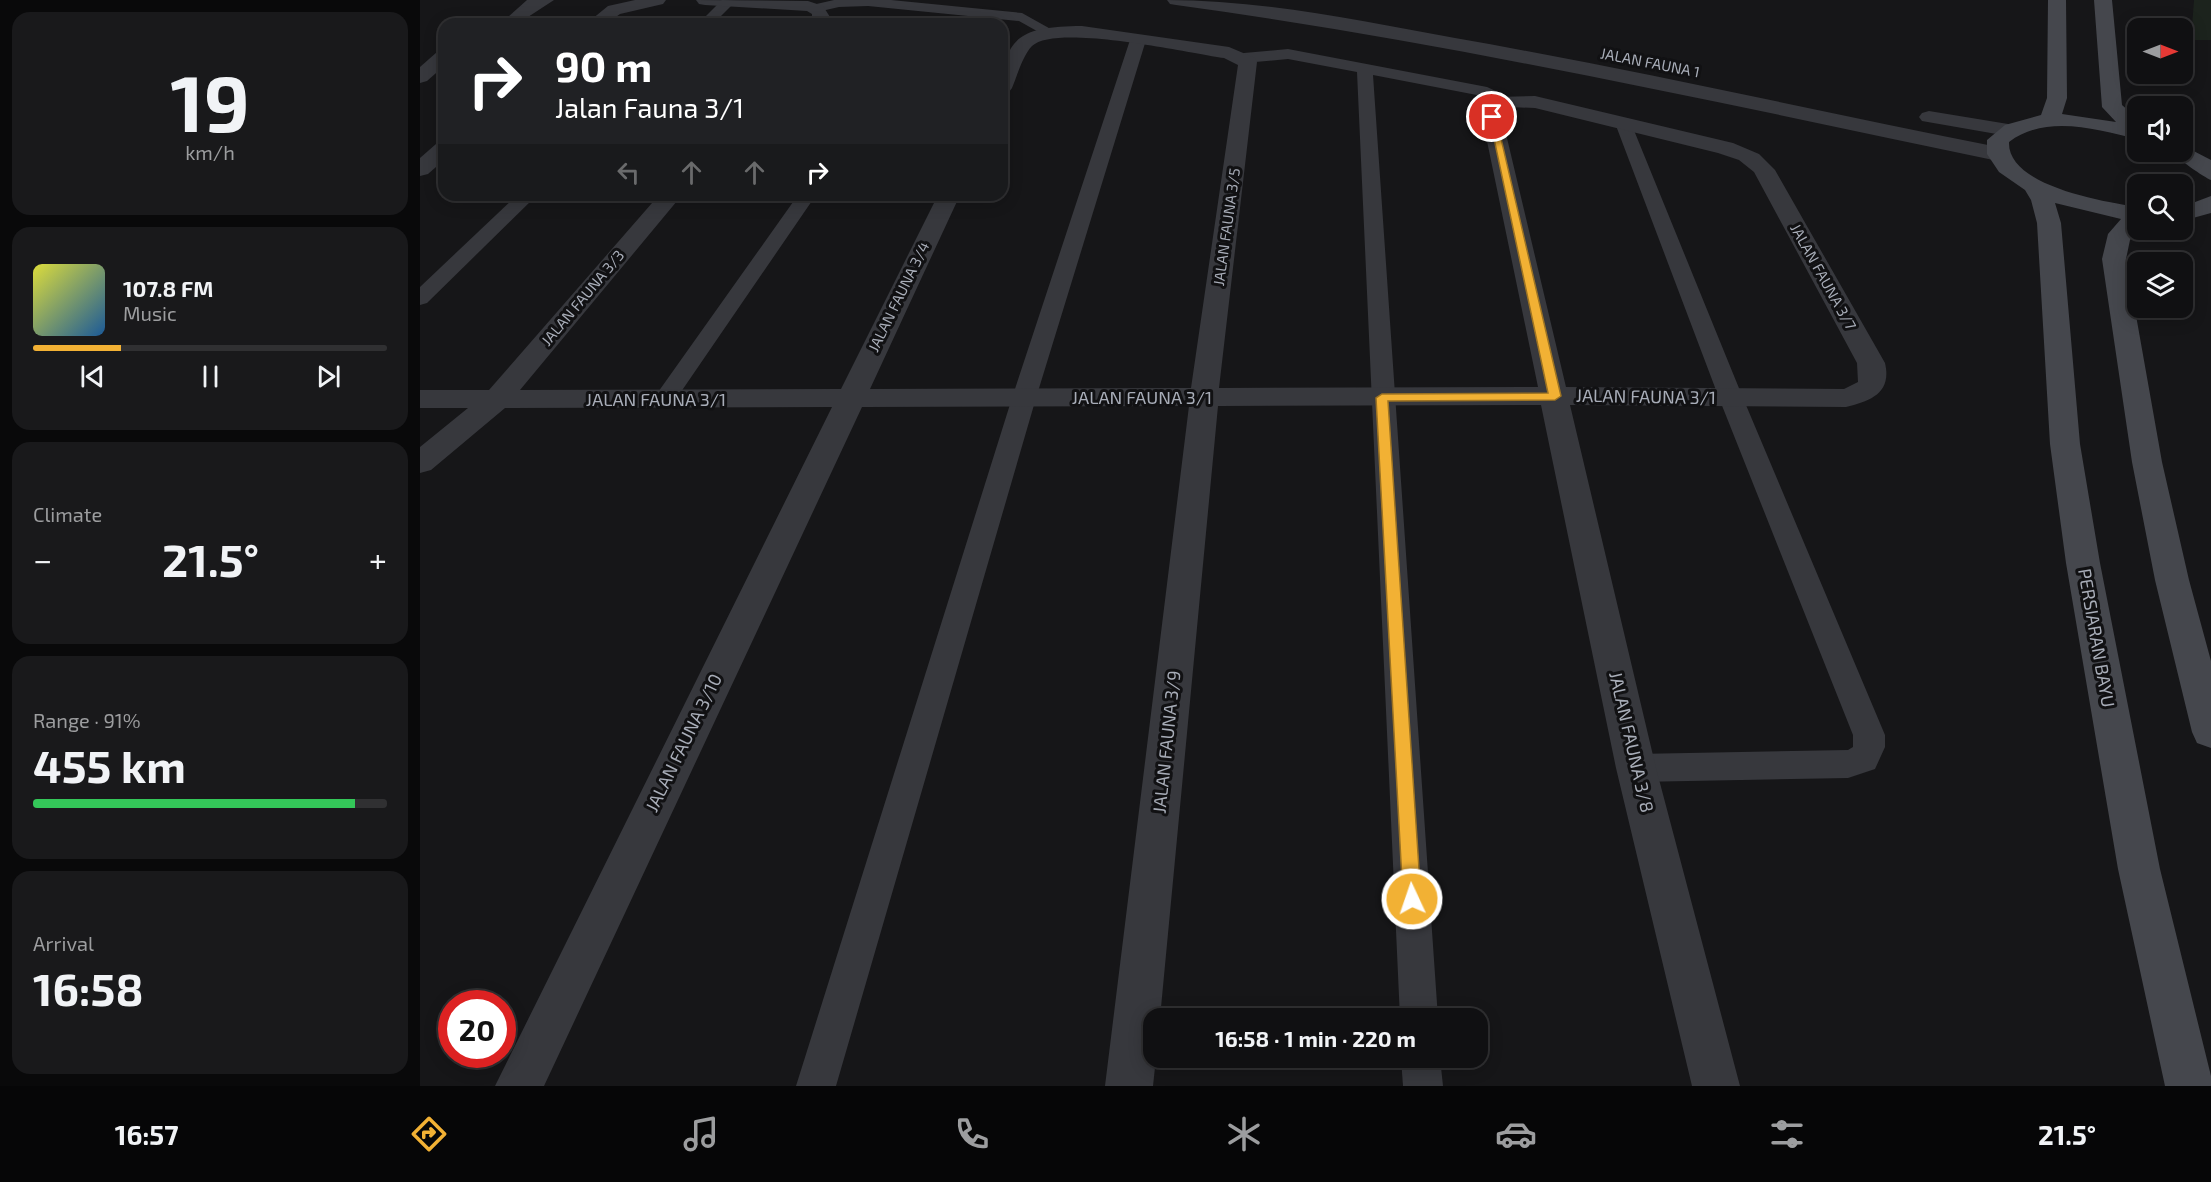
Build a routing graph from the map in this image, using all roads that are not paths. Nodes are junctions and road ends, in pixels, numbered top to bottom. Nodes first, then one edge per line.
1 (538, 0) edge
2 (545, 0) edge
3 (657, 0) edge
4 (705, 0) edge
5 (1176, 0) edge
6 (1290, 0) edge
7 (2057, 0) edge
8 (2103, 0) edge
9 (729, 1) edge
10 (936, 9) junction
11 (506, 13) edge
12 (816, 16) edge
13 (603, 18) edge
14 (711, 18) edge
15 (930, 18) edge
16 (1049, 32) junction
17 (1138, 40) junction
18 (1244, 58) junction
19 (438, 62) edge
20 (1647, 62) dead end
21 (1365, 69) junction
22 (1008, 75) edge
23 (420, 77) edge
24 (438, 83) edge
25 (420, 98) edge
26 (1498, 109) junction
27 (1909, 113) dead end
28 (2049, 121) junction
29 (2127, 121) edge
30 (1623, 123) junction
31 (2127, 129) edge
32 (2008, 130) junction
33 (438, 154) edge
34 (1998, 154) junction
35 (2193, 158) edge
36 (420, 170) edge
37 (2211, 173) edge
38 (2034, 186) junction
39 (522, 201) edge
40 (666, 201) edge
41 (803, 201) edge
42 (946, 201) edge
43 (2211, 203) edge
44 (2193, 211) edge
45 (2127, 213) edge
46 (2127, 224) edge
47 (420, 298) edge
48 (1863, 392) joint
49 (1555, 396) junction
50 (1204, 397) junction
51 (1024, 398) junction
52 (1382, 398) junction
53 (1731, 398) junction
54 (420, 399) edge
55 (849, 399) junction
56 (496, 400) junction
57 (664, 400) junction
58 (420, 463) edge
59 (2211, 732) edge
60 (1636, 768) junction
61 (1418, 1008) edge
62 (1422, 1068) edge
63 (519, 1086) edge
64 (816, 1086) edge
65 (1129, 1086) edge
66 (1423, 1086) edge
67 (1716, 1086) edge
68 (2189, 1086) edge

1 - 11 street
2 - 11 street
3 - 13 street
4 - 9 street
5 - 34 street
6 - 20 street, JALAN FAUNA 1
7 - 28 main road
8 - 29 main road
9 - 12 street
9 - 14 lane
10 - 12 lane
10 - 15 lane
10 - 16 lane
16 - 17 street
16 - 22 street
17 - 18 street
17 - 51 lane
18 - 21 lane
18 - 50 street, JALAN FAUNA 3/5
19 - 23 street
21 - 26 lane
21 - 52 lane
24 - 25 street
26 - 30 street
26 - 49 street, JALAN FAUNA 3/8
27 - 32 street
28 - 31 main road
28 - 32 main road
30 - 48 street, JALAN FAUNA 3/7
30 - 53 lane
32 - 34 main road
33 - 36 street
34 - 38 main road
35 - 37 main road
38 - 45 main road
38 - 68 main road, PERSIARAN BAYU
39 - 47 lane
40 - 56 street, JALAN FAUNA 3/3
41 - 57 lane
42 - 55 street, JALAN FAUNA 3/4
43 - 44 main road
46 - 59 main road
48 - 53 street, JALAN FAUNA 3/1
49 - 52 street, JALAN FAUNA 3/1
49 - 53 street, JALAN FAUNA 3/1
49 - 60 street, JALAN FAUNA 3/8
50 - 51 street, JALAN FAUNA 3/1
50 - 52 street, JALAN FAUNA 3/1
50 - 65 street, JALAN FAUNA 3/9
51 - 55 street, JALAN FAUNA 3/1
51 - 64 lane
52 - 61 lane
53 - 60 lane
54 - 56 street, JALAN FAUNA 3/1
55 - 57 street, JALAN FAUNA 3/1
55 - 63 street, JALAN FAUNA 3/10
56 - 57 street, JALAN FAUNA 3/1
56 - 58 street, JALAN FAUNA 3/3
60 - 67 street, JALAN FAUNA 3/8
62 - 66 lane

